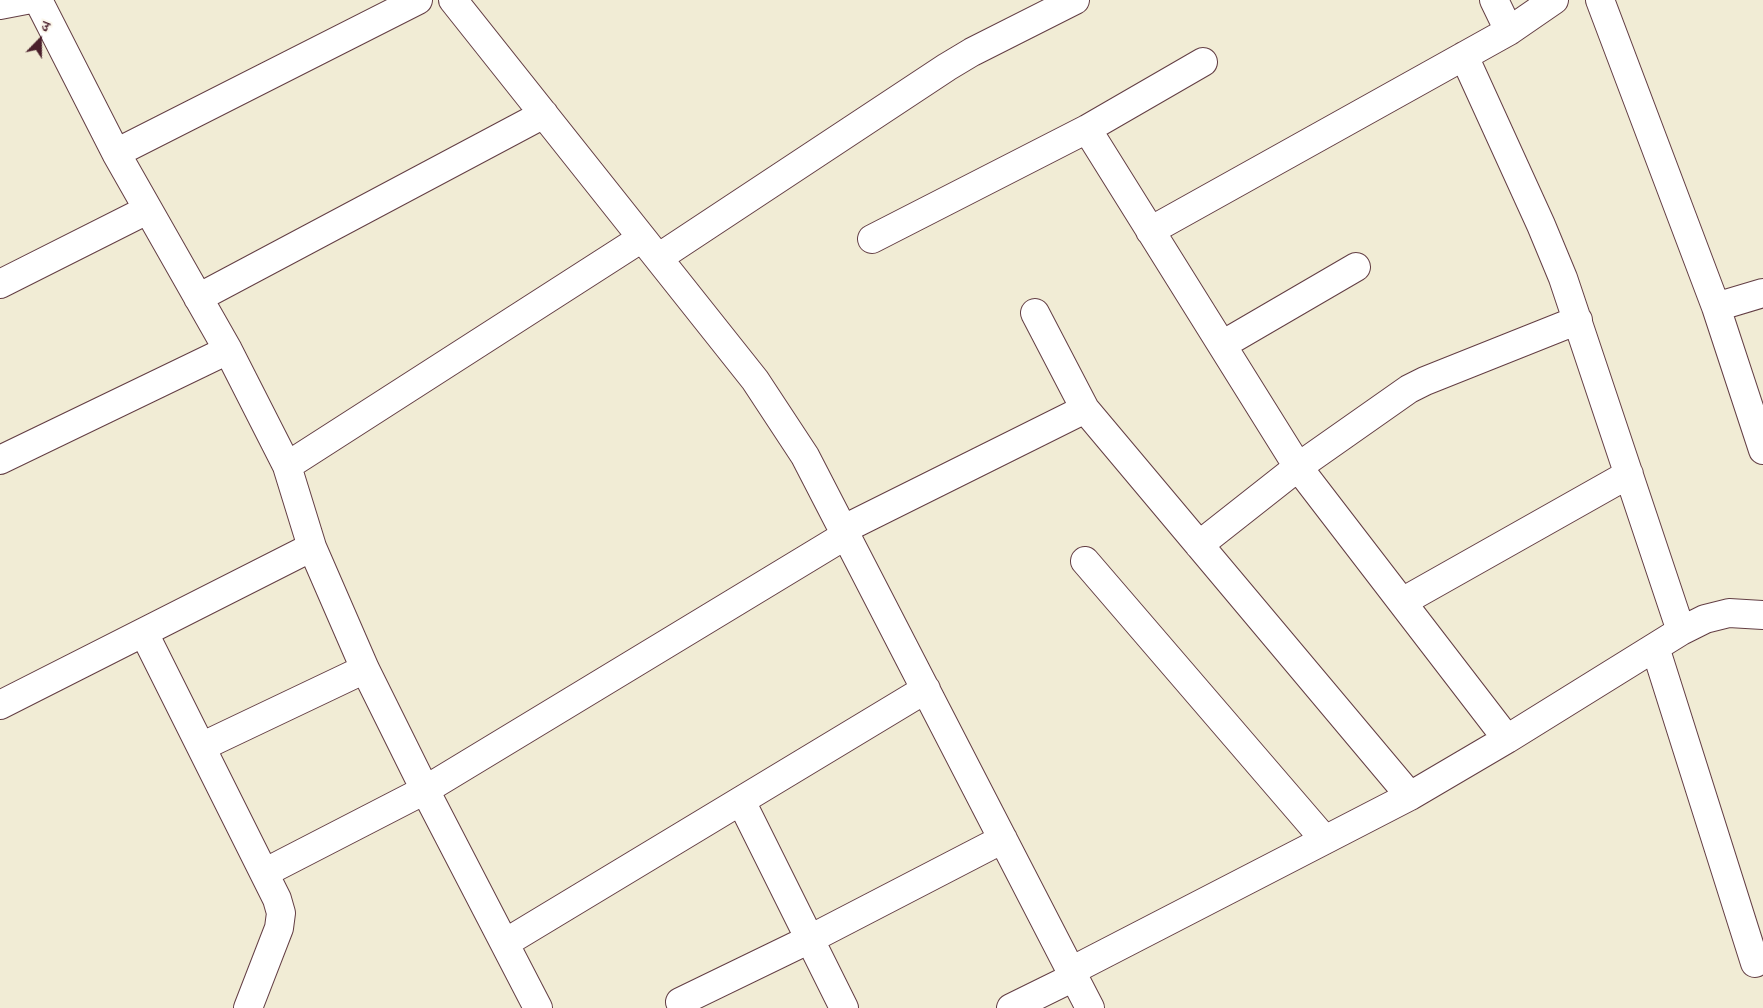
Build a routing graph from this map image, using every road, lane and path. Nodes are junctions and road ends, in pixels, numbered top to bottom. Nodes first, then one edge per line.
1 (26, 0) edge
2 (38, 0) edge
3 (418, 0) edge
4 (453, 0) edge
5 (1075, 0) edge
6 (1494, 0) edge
7 (1554, 0) edge
8 (1600, 0) edge
9 (0, 6) edge
10 (1509, 31) junction
11 (1464, 56) junction
12 (1203, 62) dead end
13 (544, 114) junction
14 (1087, 129) junction
15 (116, 153) junction
16 (147, 210) junction
17 (1150, 230) junction
18 (872, 239) dead end
19 (650, 248) junction
20 (1356, 267) dead end
21 (0, 284) edge
22 (1763, 293) edge
23 (198, 298) junction
24 (1716, 307) junction
25 (1035, 313) dead end
26 (1578, 320) junction
27 (1222, 345) junction
28 (228, 350) junction
29 (1085, 409) junction
30 (1763, 450) edge
31 (0, 460) edge
32 (287, 466) junction
33 (1298, 467) junction
34 (1629, 474) junction
35 (845, 532) junction
36 (1199, 545) junction
37 (312, 547) junction
38 (1085, 561) dead end
39 (1402, 602) junction
40 (1763, 614) edge
41 (1681, 630) junction
42 (144, 634) junction
43 (1655, 647) junction
44 (365, 669) junction
45 (926, 689) junction
46 (0, 705) edge
47 (1507, 739) junction
48 (201, 747) junction
49 (425, 790) junction
50 (1410, 796) junction
51 (741, 801) junction
52 (1003, 839) junction
53 (1325, 840) junction
54 (264, 872) junction
55 (810, 939) junction
56 (505, 943) junction
57 (1755, 963) dead end
58 (1073, 974) junction
59 (680, 1002) dead end
60 (248, 1008) edge
61 (538, 1008) edge
62 (844, 1008) edge
63 (1011, 1008) edge
64 (1090, 1008) edge

1 - 9 street
2 - 15 street
3 - 15 street
4 - 13 street
5 - 19 street
6 - 10 street
7 - 10 street
8 - 24 street
10 - 11 street
11 - 17 street
11 - 26 street
12 - 14 street
13 - 19 street
13 - 23 street
14 - 17 street
14 - 18 street
15 - 16 street
16 - 21 street
16 - 23 street
17 - 27 street
19 - 32 street
19 - 35 street
20 - 27 street
22 - 24 street
23 - 28 street
24 - 30 street
25 - 29 street
26 - 33 street
26 - 34 street
27 - 33 street
28 - 31 street
28 - 32 street
29 - 35 street
29 - 36 street
32 - 37 street
33 - 36 street
33 - 39 street
34 - 39 street
34 - 41 street
35 - 45 street
35 - 49 street
36 - 50 street
37 - 42 street
37 - 44 street
38 - 53 street
39 - 47 street
40 - 41 street
41 - 43 street
42 - 46 street
42 - 48 street
43 - 47 street
43 - 57 street
44 - 48 street
44 - 49 street
45 - 51 street
45 - 52 street
47 - 50 street
48 - 54 street
49 - 54 street
49 - 56 street
50 - 53 street
51 - 55 street
51 - 56 street
52 - 55 street
52 - 58 street
53 - 58 street
54 - 60 street
55 - 59 street
55 - 62 street
56 - 61 street
58 - 63 street
58 - 64 street

